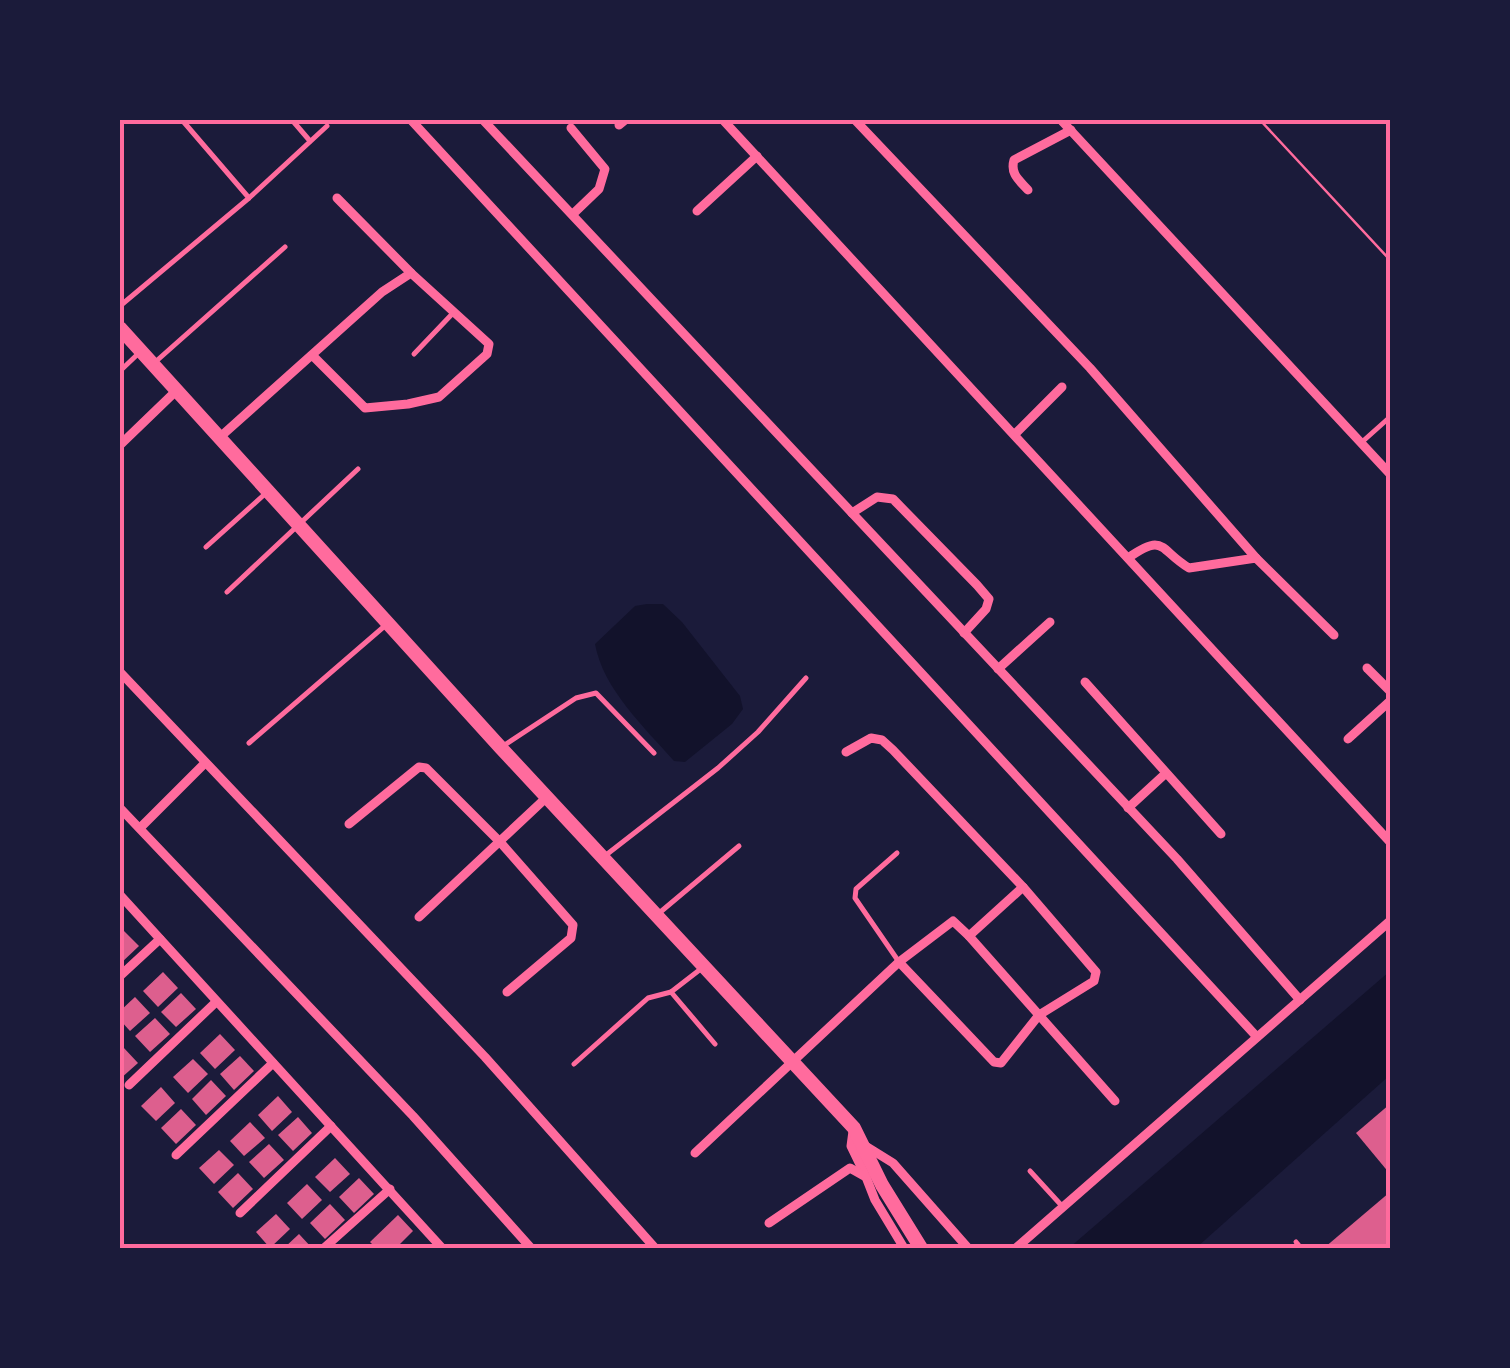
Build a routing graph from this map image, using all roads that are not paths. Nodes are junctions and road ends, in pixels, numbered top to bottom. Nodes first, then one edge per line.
1 (182, 120) edge
2 (292, 120) edge
3 (411, 120) edge
4 (483, 120) edge
5 (722, 120) edge
6 (854, 120) edge
7 (1061, 120) edge
8 (327, 126) dead end
9 (571, 128) dead end
10 (1071, 130) junction
11 (310, 141) junction
12 (757, 156) junction
13 (1028, 190) dead end
14 (249, 198) junction
15 (338, 198) dead end
16 (697, 212) dead end
17 (574, 213) junction
18 (285, 246) dead end
19 (410, 273) junction
20 (120, 306) edge
21 (454, 312) junction
22 (120, 328) edge
23 (142, 350) junction
24 (414, 354) dead end
25 (313, 356) junction
26 (153, 364) junction
27 (120, 370) edge
28 (1062, 387) dead end
29 (176, 392) junction
30 (1390, 417) edge
31 (1015, 434) junction
32 (219, 438) junction
33 (1362, 442) junction
34 (120, 445) edge
35 (358, 469) dead end
36 (1389, 472) edge
37 (268, 492) junction
38 (852, 513) junction
39 (298, 524) junction
40 (206, 548) dead end
41 (1128, 558) junction
42 (1256, 558) junction
43 (227, 592) dead end
44 (1050, 622) dead end
45 (387, 623) junction
46 (964, 633) junction
47 (1334, 635) dead end
48 (1367, 668) dead end
49 (998, 670) junction
50 (120, 672) edge
51 (806, 678) dead end
52 (1085, 682) dead end
53 (1390, 691) edge
54 (1390, 700) edge
55 (1348, 739) dead end
56 (249, 742) dead end
57 (500, 748) junction
58 (846, 752) dead end
59 (654, 753) dead end
60 (205, 764) junction
61 (1166, 774) junction
62 (548, 796) junction
63 (120, 808) edge
64 (1128, 808) junction
65 (349, 824) dead end
66 (140, 828) junction
67 (1221, 834) dead end
68 (1390, 842) edge
69 (501, 843) junction
70 (738, 846) dead end
71 (897, 854) dead end
72 (604, 856) junction
73 (1023, 887) junction
74 (120, 895) edge
75 (658, 914) junction
76 (419, 918) dead end
77 (1390, 920) edge
78 (970, 936) junction
79 (160, 938) junction
80 (899, 962) junction
81 (704, 966) junction
82 (120, 976) edge
83 (507, 992) dead end
84 (672, 992) junction
85 (1300, 1000) junction
86 (216, 1002) junction
87 (1039, 1015) junction
88 (1257, 1038) junction
89 (715, 1044) dead end
90 (791, 1060) junction
91 (274, 1063) junction
92 (574, 1064) dead end
93 (129, 1086) dead end
94 (1115, 1102) dead end
95 (332, 1126) junction
96 (854, 1128) junction
97 (862, 1144) junction
98 (696, 1154) dead end
99 (176, 1155) dead end
100 (1030, 1171) dead end
101 (866, 1177) junction
102 (390, 1189) junction
103 (1064, 1208) junction
104 (240, 1213) dead end
105 (769, 1223) dead end
106 (324, 1248) edge
107 (442, 1248) edge
108 (531, 1248) edge
109 (656, 1248) edge
110 (904, 1248) edge
111 (921, 1248) edge
112 (968, 1248) edge
113 (1016, 1248) edge

1 - 14 lane
2 - 11 lane
3 - 88 street
4 - 17 street
5 - 12 street
6 - 42 street
7 - 10 street
8 - 11 lane
9 - 17 street
10 - 13 street
10 - 33 street
11 - 14 lane
12 - 16 street
12 - 31 street
14 - 20 lane
15 - 19 street
17 - 38 street
18 - 26 lane
19 - 21 street
19 - 25 street
21 - 24 lane
21 - 25 street
22 - 23 main road
23 - 26 main road
23 - 27 lane
25 - 32 street
26 - 29 main road
28 - 31 street
29 - 32 main road
29 - 34 street
30 - 33 lane
31 - 41 street
32 - 37 main road
33 - 36 street
35 - 39 lane
37 - 39 main road
37 - 40 lane
38 - 46 street
38 - 46 street
39 - 43 lane
39 - 45 main road
41 - 42 street
41 - 68 street
42 - 47 street
44 - 49 street
45 - 56 lane
45 - 57 main road
46 - 49 street
48 - 53 street
49 - 64 street
50 - 60 street
51 - 72 lane
52 - 61 street
54 - 55 street
57 - 59 lane
57 - 62 main road
58 - 73 street
60 - 66 street
60 - 109 street
61 - 64 street
61 - 67 street
62 - 69 street
62 - 72 main road
63 - 66 street
64 - 85 street
65 - 69 street
66 - 108 street
69 - 76 street
69 - 83 street
70 - 75 lane
71 - 80 lane
72 - 75 main road
73 - 78 street
73 - 87 street
74 - 79 street
75 - 81 main road
77 - 85 street
78 - 80 street
78 - 87 street
79 - 82 street
79 - 86 street
80 - 87 street
80 - 90 street
81 - 84 lane
81 - 90 main road
84 - 89 lane
84 - 92 lane
85 - 88 street
86 - 91 street
86 - 93 street
87 - 94 street
88 - 103 street
90 - 96 main road
90 - 98 street
91 - 95 street
91 - 99 street
95 - 102 street
95 - 104 street
96 - 97 main road
96 - 101 street
97 - 111 main road
97 - 112 street
100 - 103 lane
101 - 105 street
101 - 110 street
102 - 106 street
102 - 107 street
103 - 113 street

